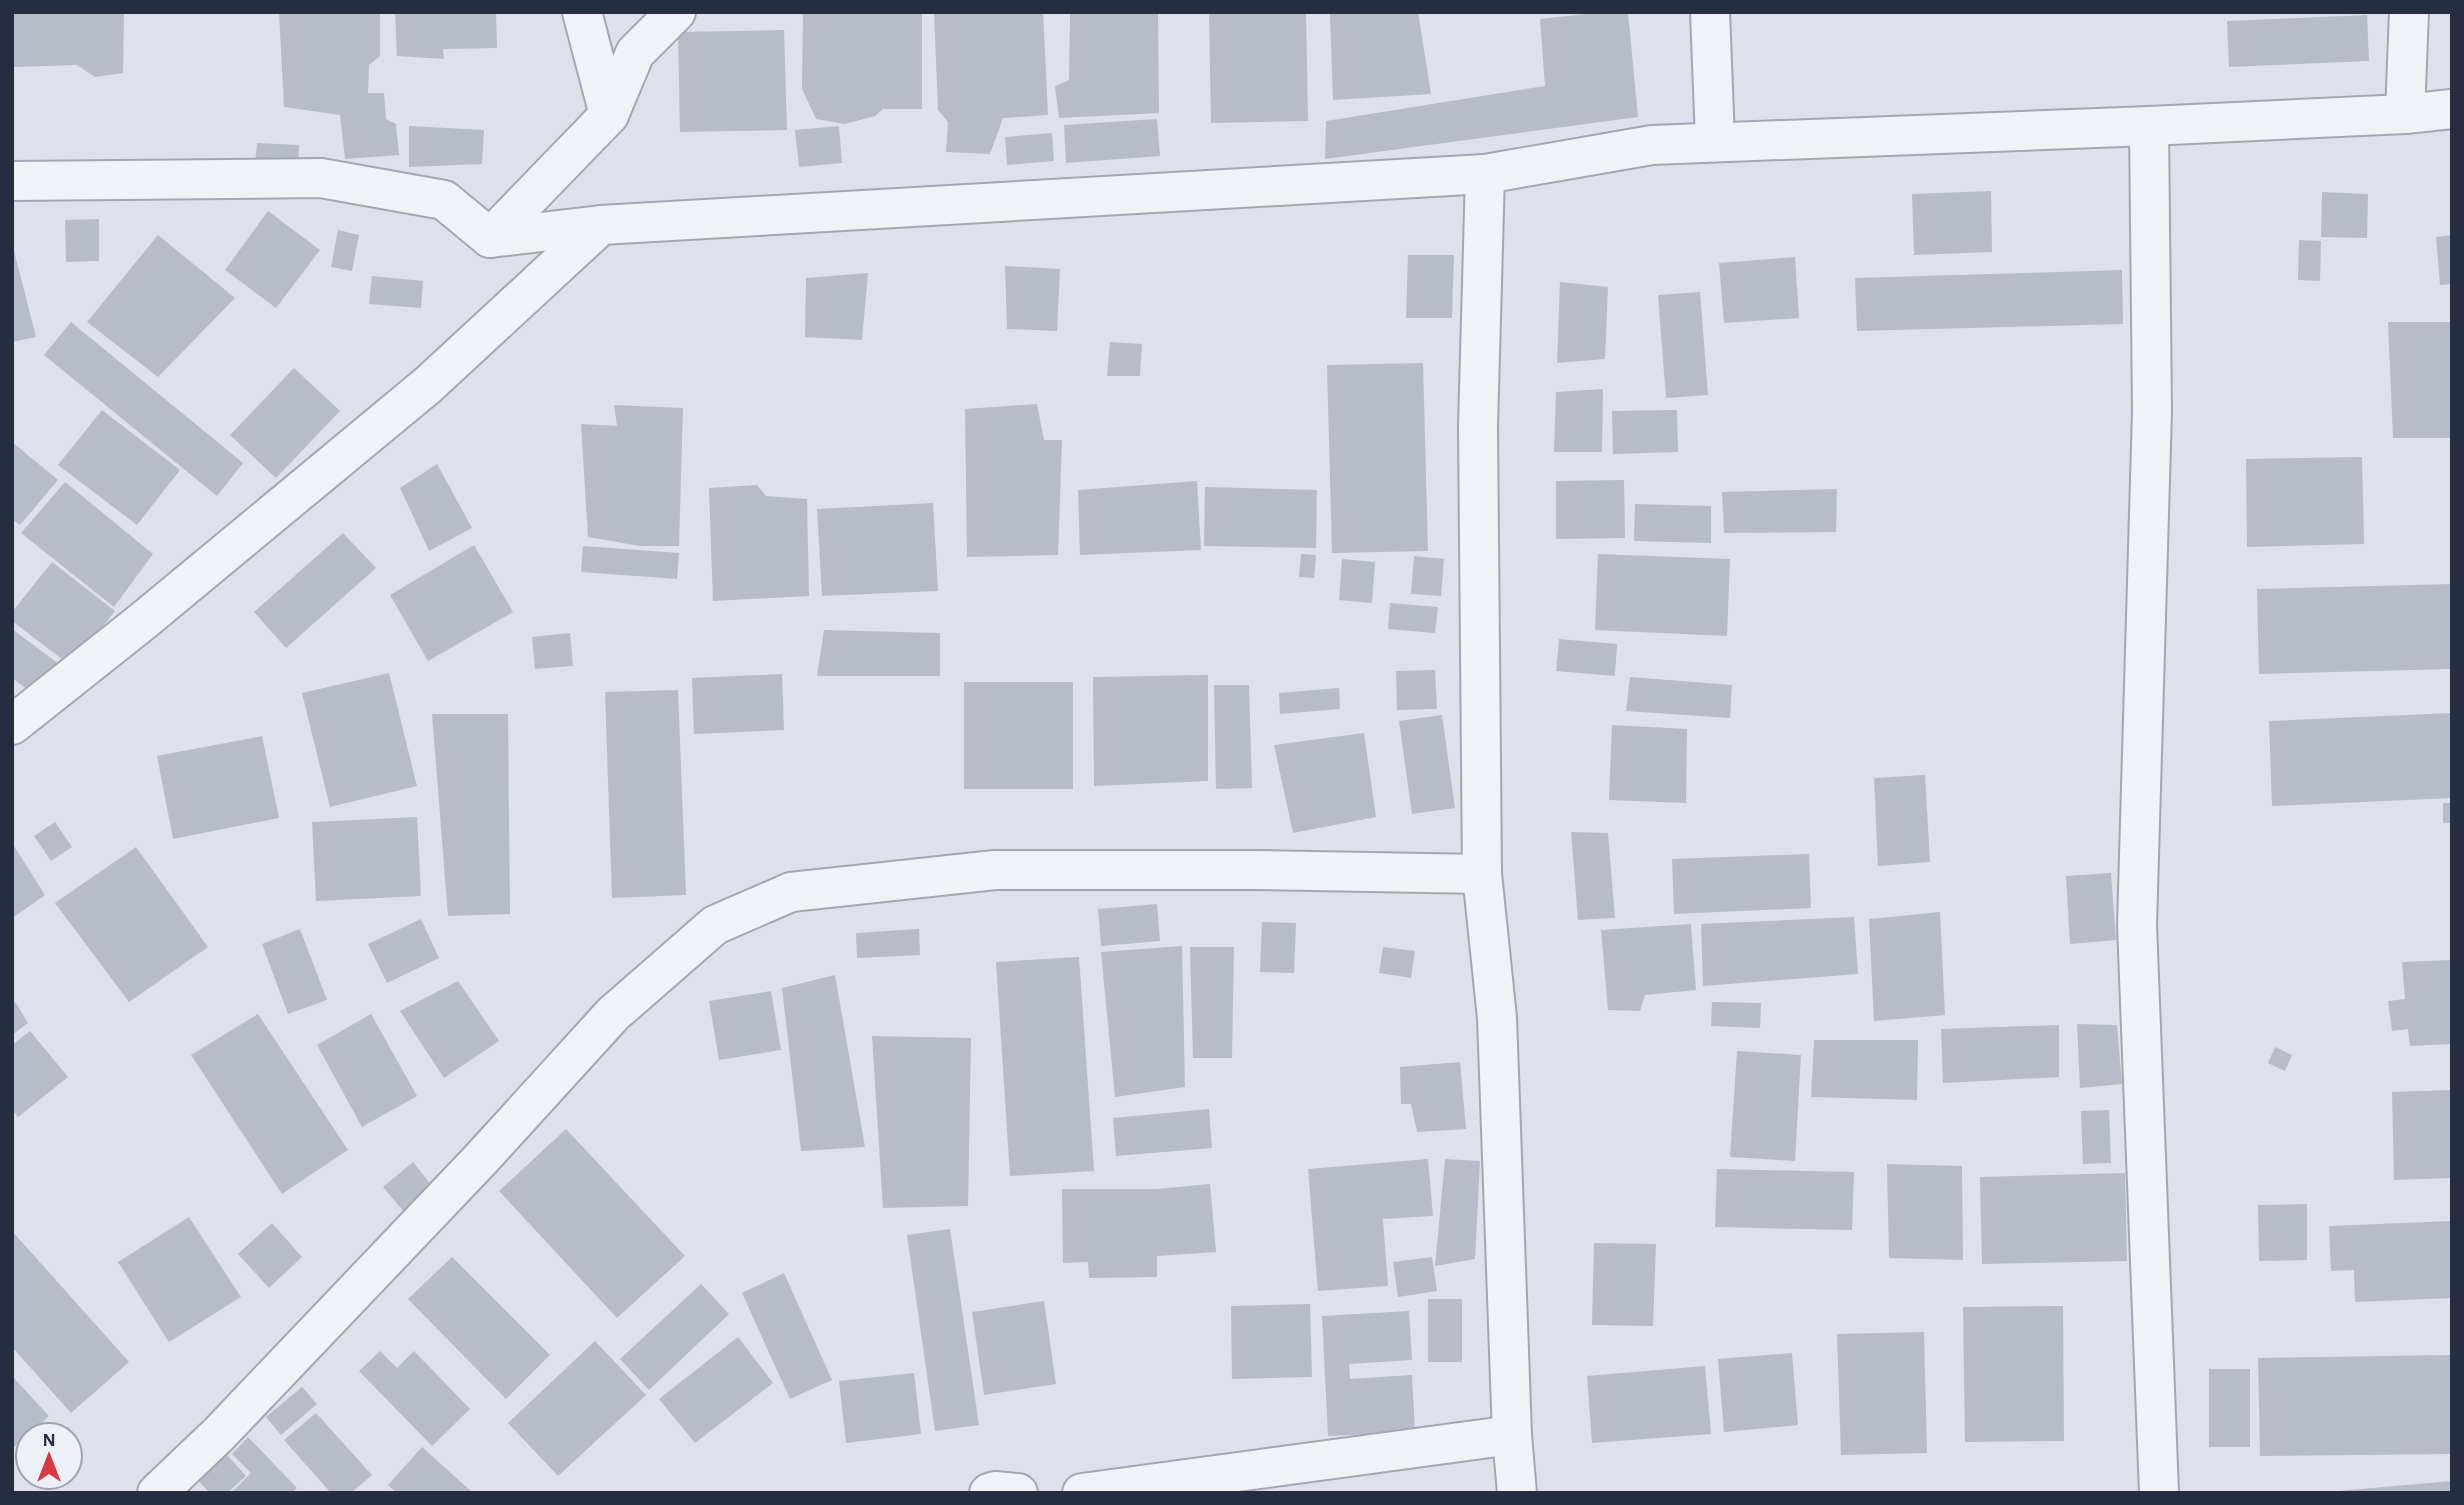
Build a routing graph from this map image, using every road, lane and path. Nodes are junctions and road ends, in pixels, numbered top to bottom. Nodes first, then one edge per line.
1 (582, 12) edge
2 (676, 12) edge
3 (1710, 12) edge
4 (2409, 12) edge
5 (2452, 109) edge
6 (2405, 114) junction
7 (609, 115) junction
8 (2149, 126) junction
9 (1715, 141) junction
10 (1485, 174) junction
11 (12, 181) edge
12 (601, 225) junction
13 (490, 238) junction
14 (12, 725) edge
15 (1482, 874) junction
16 (1512, 1435) junction
17 (157, 1493) edge
18 (989, 1493) edge
19 (1018, 1493) edge
20 (1082, 1493) edge
21 (1517, 1493) edge
22 (2159, 1493) edge

1 - 7 street
2 - 7 street
3 - 9 street
4 - 6 street
5 - 6 street
6 - 8 street
7 - 13 street
8 - 9 street
8 - 22 street
9 - 10 street
10 - 12 street
10 - 15 street
11 - 13 street
12 - 13 street
12 - 14 street
15 - 16 street
15 - 17 street
16 - 20 street
16 - 21 street
18 - 19 street

